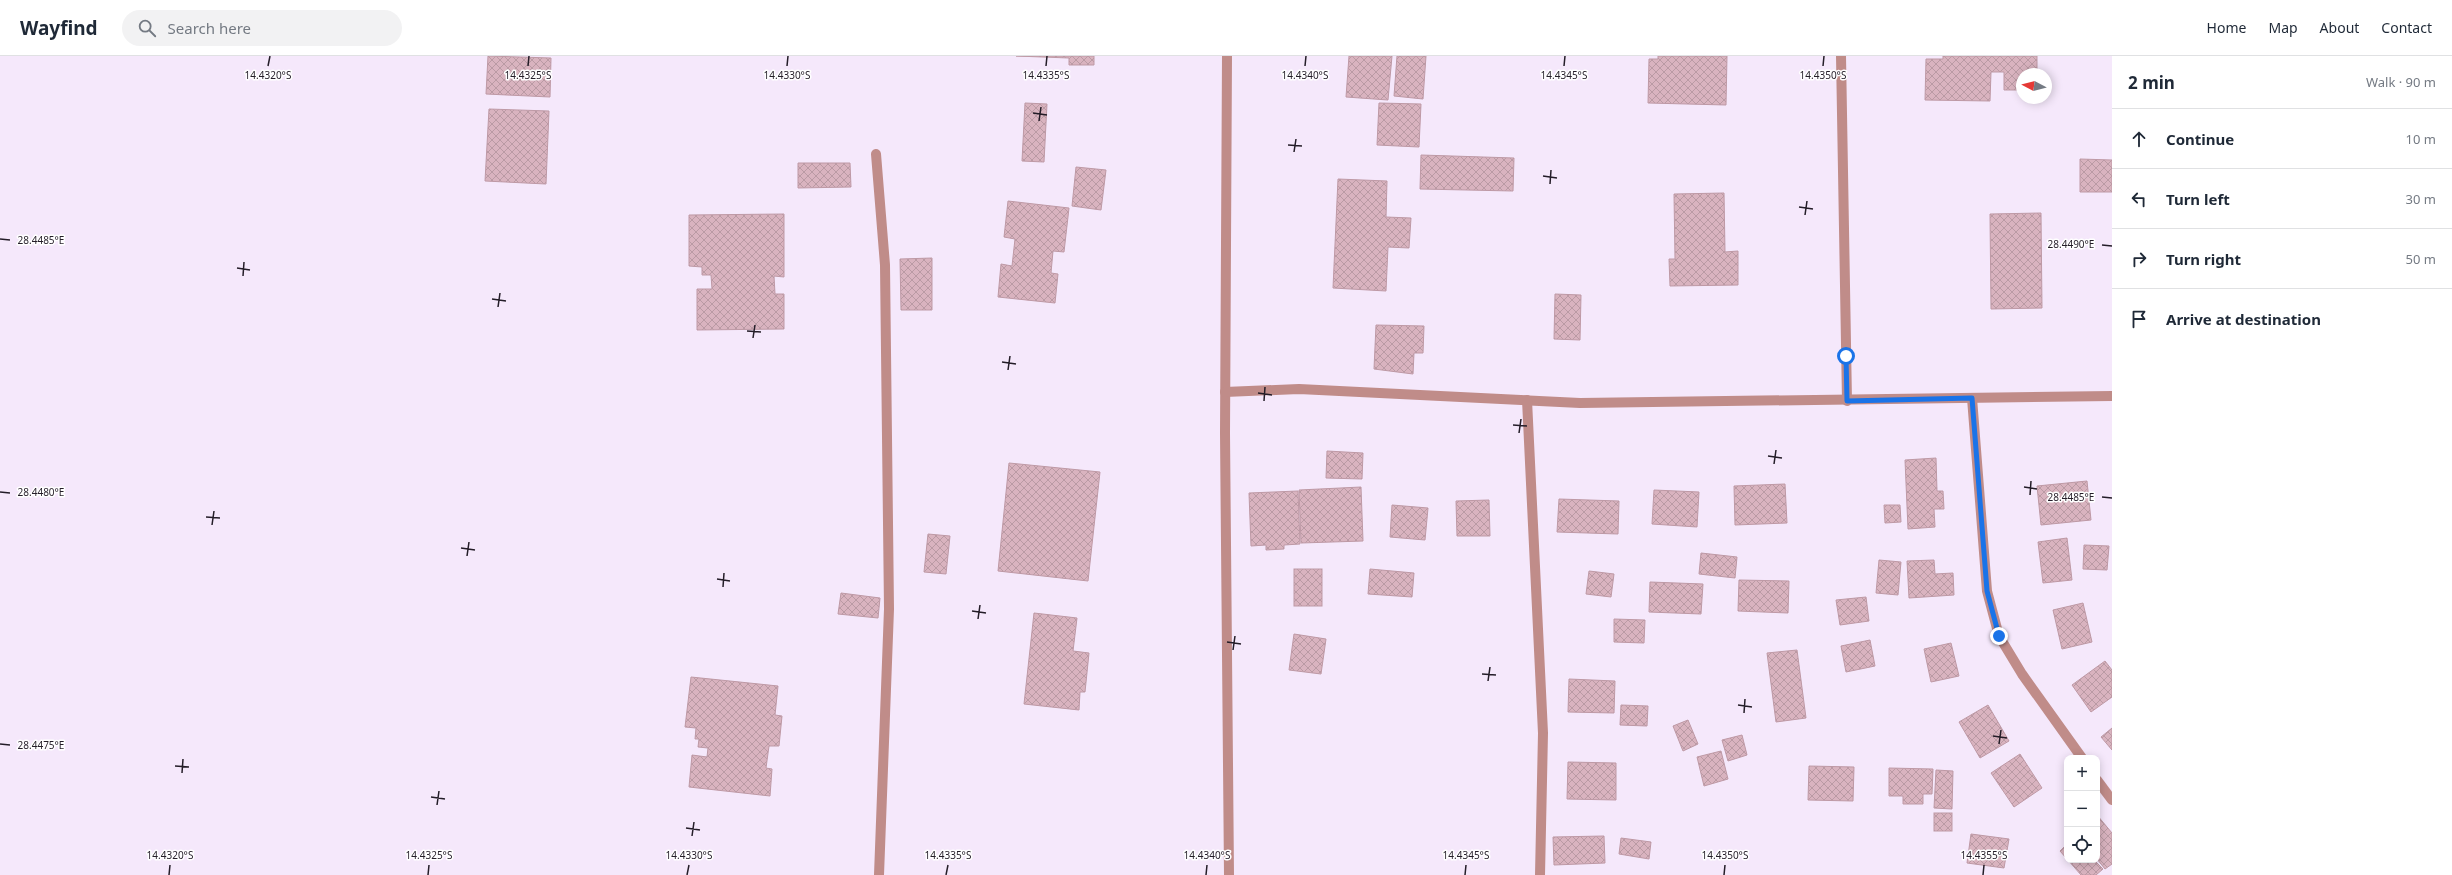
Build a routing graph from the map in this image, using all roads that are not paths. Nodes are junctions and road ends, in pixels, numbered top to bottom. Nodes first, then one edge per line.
1 (1227, 56) edge
2 (1841, 56) edge
3 (876, 154) dead end
4 (1225, 392) junction
5 (2112, 396) edge
6 (1972, 398) junction
7 (1527, 400) junction
8 (1847, 401) junction
9 (2080, 755) edge
10 (2100, 784) edge
11 (2112, 800) edge
12 (879, 875) edge
13 (1230, 875) edge
14 (1540, 875) edge

1 - 4 street
2 - 8 street
3 - 12 street
4 - 7 street
4 - 13 street
5 - 6 street
6 - 8 street
6 - 9 street
7 - 8 street
7 - 14 street
10 - 11 street

